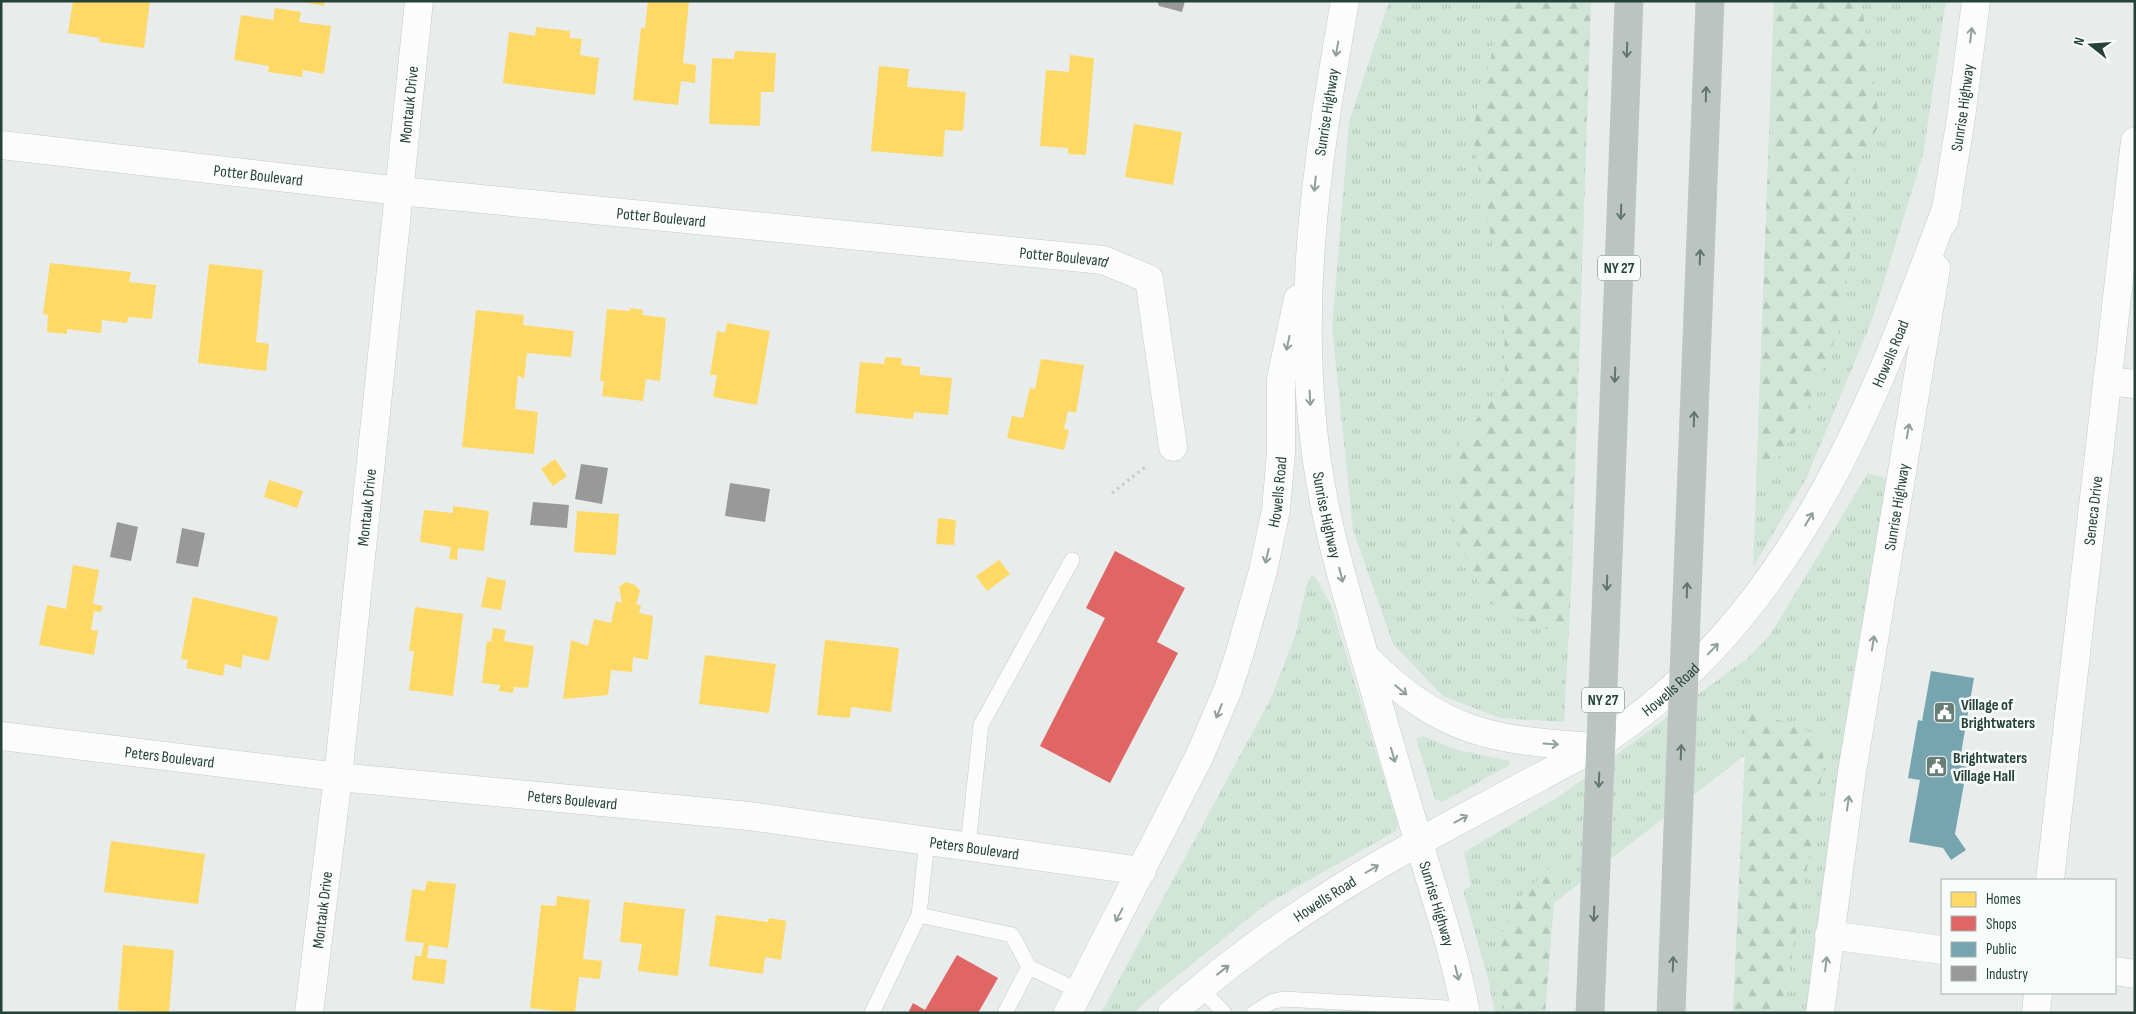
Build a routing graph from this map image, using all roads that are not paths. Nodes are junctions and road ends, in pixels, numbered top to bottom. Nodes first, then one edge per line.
1 (419, 1) edge
2 (1345, 1) edge
3 (1629, 1) edge
4 (1710, 1) edge
5 (1976, 1) edge
6 (2135, 141) edge
7 (1, 145) edge
8 (400, 192) junction
9 (1948, 203) junction
10 (1308, 262) junction
11 (2107, 381) junction
12 (2135, 384) edge
13 (1173, 447) road end
14 (1072, 560) dead end
15 (1365, 658) junction
16 (1, 736) edge
17 (1595, 747) junction
18 (338, 777) junction
19 (927, 840) junction
20 (1418, 842) junction
21 (968, 846) junction
22 (1142, 872) junction
23 (2050, 879) edge
24 (918, 915) junction
25 (1829, 935) junction
26 (1941, 950) edge
27 (1029, 967) junction
28 (2116, 971) edge
29 (2135, 974) edge
30 (1200, 988) junction
31 (2038, 994) edge
32 (1073, 1002) edge
33 (1466, 1011) edge
34 (309, 1013) edge
35 (872, 1013) edge
36 (1005, 1013) edge
37 (1172, 1013) edge
38 (1224, 1013) edge
39 (1254, 1013) edge
40 (1590, 1013) edge
41 (1671, 1013) edge
42 (1820, 1013) edge
43 (2036, 1013) edge

1 - 8 street, Montauk Drive
2 -> 10 street, Sunrise Highway
3 -> 40 highway, NY 27, bridge
41 -> 4 highway, bridge
9 -> 5 street, Sunrise Highway
6 - 11 street, Seneca Drive
7 - 8 street, Potter Boulevard
8 - 13 street, Potter Boulevard
8 - 18 street, Montauk Drive
17 -> 9 street, Howells Road
25 -> 9 street, Sunrise Highway
10 -> 15 street, Sunrise Highway
10 -> 22 street, Howells Road
11 - 12 street
11 - 23 street, Seneca Drive
14 - 21 lane
15 -> 17 street
15 -> 20 street, Sunrise Highway
16 - 18 street, Peters Boulevard
20 -> 17 street, Howells Road
18 - 19 street, Peters Boulevard
18 - 34 street, Montauk Drive
19 - 21 street, Peters Boulevard
19 - 24 lane
30 -> 20 street, Howells Road
20 -> 33 street, Sunrise Highway
21 - 22 street, Peters Boulevard
22 -> 32 street, Howells Road
24 - 27 lane
24 - 35 lane
25 - 26 street
42 -> 25 street, Sunrise Highway
27 - 32 lane
27 - 36 lane
28 - 29 street
30 - 37 street, Howells Road
30 - 38 lane
31 - 43 street
33 - 39 lane

